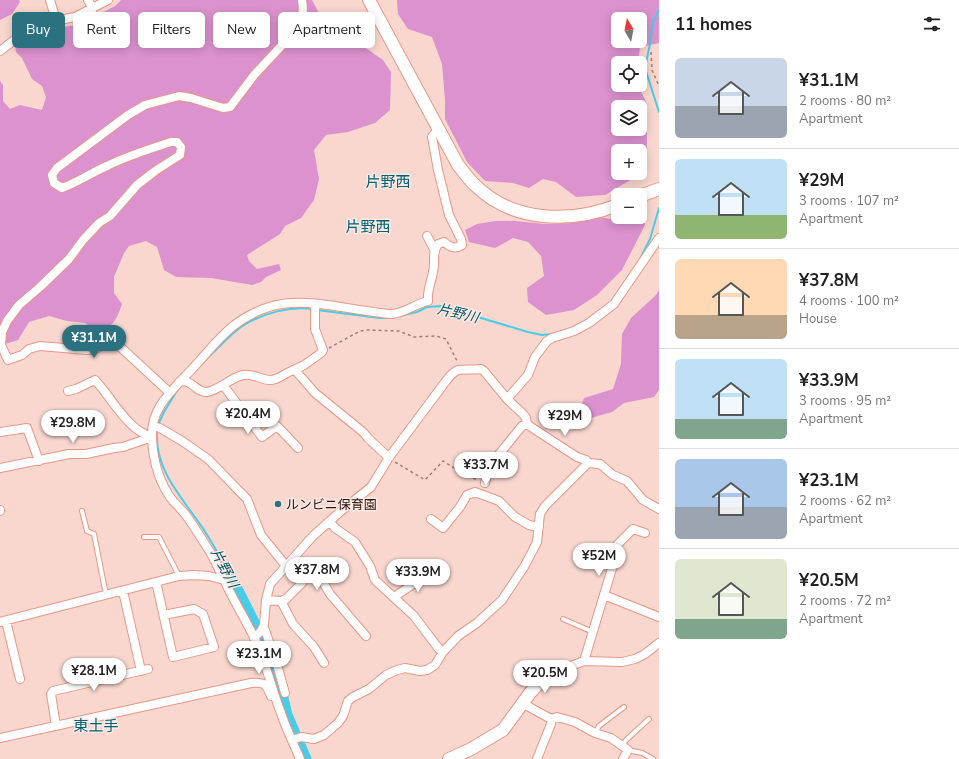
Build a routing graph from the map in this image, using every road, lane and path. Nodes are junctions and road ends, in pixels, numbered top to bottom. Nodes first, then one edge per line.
1 (50, 0) edge
2 (88, 0) edge
3 (108, 0) edge
4 (302, 0) edge
5 (369, 0) edge
6 (93, 8) junction
7 (54, 12) edge
8 (65, 19) edge
9 (12, 42) edge
10 (0, 51) edge
11 (652, 52) dead end
12 (659, 86) edge
13 (438, 129) junction
14 (658, 189) edge
15 (647, 193) edge
16 (611, 208) edge
17 (427, 236) dead end
18 (659, 238) edge
19 (434, 249) junction
20 (314, 307) junction
21 (323, 350) junction
22 (295, 370) junction
23 (459, 370) junction
24 (179, 382) junction
25 (223, 385) junction
26 (68, 391) dead end
27 (169, 392) junction
28 (506, 399) junction
29 (527, 424) junction
30 (156, 427) junction
31 (0, 432) edge
32 (152, 437) junction
33 (298, 448) dead end
34 (389, 458) junction
35 (39, 461) junction
36 (588, 463) junction
37 (0, 468) edge
38 (485, 483) joint
39 (659, 509) edge
40 (82, 511) dead end
41 (431, 519) dead end
42 (330, 522) junction
43 (539, 527) junction
44 (644, 533) dead end
45 (144, 537) dead end
46 (286, 566) junction
47 (436, 573) dead end
48 (179, 576) junction
49 (224, 580) junction
50 (156, 582) junction
51 (123, 591) junction
52 (106, 595) junction
53 (604, 595) junction
54 (394, 597) junction
55 (266, 600) junction
56 (280, 601) junction
57 (164, 615) junction
58 (659, 617) edge
59 (563, 620) dead end
60 (3, 622) edge
61 (593, 632) junction
62 (259, 633) junction
63 (366, 636) dead end
64 (659, 643) edge
65 (443, 652) junction
66 (584, 661) junction
67 (324, 663) dead end
68 (554, 672) joint
69 (20, 679) dead end
70 (285, 693) dead end
71 (522, 703) junction
72 (624, 707) dead end
73 (279, 708) junction
74 (551, 719) junction
75 (649, 719) dead end
76 (56, 726) junction
77 (595, 733) junction
78 (0, 738) edge
79 (296, 739) junction
80 (625, 748) junction
81 (300, 759) edge
82 (449, 759) edge
83 (537, 759) edge
84 (623, 759) edge
85 (653, 759) edge

1 - 7 street
2 - 6 street
3 - 6 street
4 - 27 street
5 - 13 street
6 - 8 street
9 - 10 street
11 - 12 path
13 - 16 street
13 - 19 street
14 - 15 street
17 - 19 street
18 - 28 street
19 - 20 street
20 - 21 street
20 - 24 street
21 - 22 street
21 - 23 path
22 - 25 street
22 - 34 street
23 - 28 street
23 - 34 street
24 - 25 street
24 - 27 street
25 - 33 street
26 - 32 street
27 - 30 street
28 - 29 street
29 - 36 street
29 - 38 street
30 - 32 street
30 - 46 street
31 - 35 street
32 - 35 street
32 - 49 street
34 - 38 path
34 - 42 street
35 - 37 street
36 - 39 street
36 - 43 street
40 - 52 lane
41 - 43 street
42 - 46 street
42 - 54 street
43 - 65 street
44 - 53 street
45 - 48 lane
46 - 55 street
47 - 54 street
48 - 49 street
48 - 50 street
49 - 62 street
50 - 51 street
50 - 57 street
51 - 52 street
51 - 76 street
52 - 60 street
53 - 58 street
53 - 61 street
54 - 65 street
55 - 56 street
55 - 62 street
56 - 63 street
56 - 67 street
57 - 57 street
59 - 61 lane
60 - 69 street
61 - 66 street
62 - 70 street
62 - 73 street
64 - 66 street
65 - 79 street
66 - 68 street
68 - 71 street
71 - 74 street
71 - 82 street
72 - 77 lane
73 - 76 street
73 - 79 street
74 - 77 street
74 - 83 street
75 - 80 lane
76 - 78 street
77 - 80 street
79 - 81 street
80 - 84 street
80 - 85 lane

